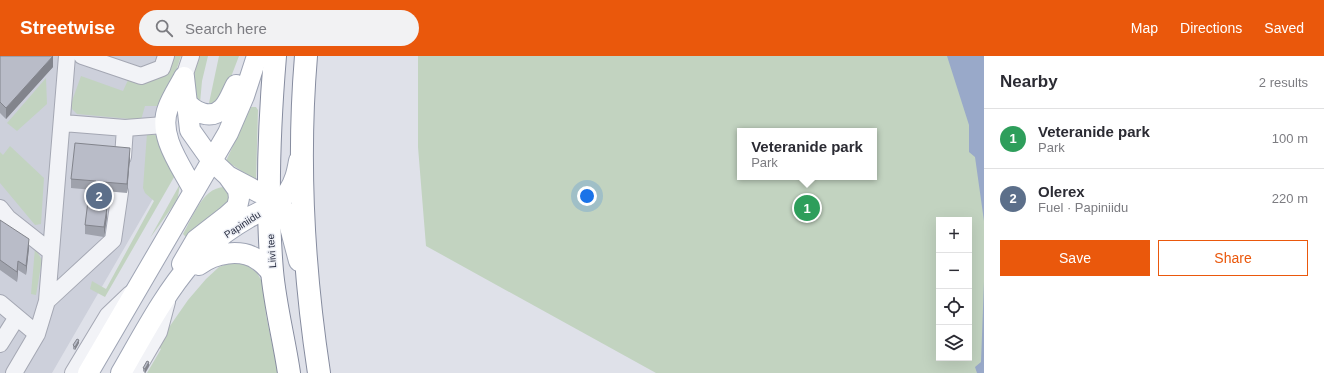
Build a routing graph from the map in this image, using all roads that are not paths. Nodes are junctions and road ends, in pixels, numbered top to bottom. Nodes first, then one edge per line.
1 (67, 56) edge
2 (82, 56) edge
3 (166, 56) edge
4 (191, 56) edge
5 (254, 56) edge
6 (257, 56) edge
7 (275, 56) edge
8 (306, 56) edge
9 (184, 77) junction
10 (185, 100) junction
11 (63, 123) junction
12 (164, 125) junction
13 (125, 128) junction
14 (301, 153) junction
15 (123, 157) edge
16 (212, 161) junction
17 (228, 176) junction
18 (194, 191) junction
19 (120, 192) edge
20 (271, 202) junction
21 (0, 208) edge
22 (51, 252) junction
23 (272, 273) junction
24 (139, 287) junction
25 (170, 290) junction
26 (47, 301) junction
27 (0, 303) edge
28 (309, 308) junction
29 (17, 317) junction
30 (37, 334) junction
31 (0, 344) edge
32 (14, 373) edge
33 (73, 373) edge
34 (88, 373) edge
35 (121, 373) edge
36 (135, 373) edge
37 (289, 373) edge
38 (319, 373) edge

1 - 11 lane
2 - 3 lane
4 - 9 lane
5 - 10 main road
6 - 16 main road
7 - 20 highway, Liivi tee
8 - 14 highway, Papiniidu
9 - 10 main road
9 - 12 main road
10 - 16 main road
11 - 13 lane
11 - 22 lane
12 - 13 lane
12 - 18 main road
13 - 15 lane
14 - 20 main road, Papiniidu
14 - 28 highway
16 - 17 main road
16 - 18 main road
17 - 20 main road
17 - 25 main road
18 - 24 main road
19 - 26 lane
20 - 23 highway, Liivi tee
20 - 25 main road, Papiniidu
20 - 28 main road
21 - 22 lane
22 - 26 lane
23 - 25 main road
23 - 37 highway, Liivi tee
24 - 33 lane
24 - 34 main road
25 - 35 main road, Papiniidu
25 - 36 lane
26 - 30 lane
27 - 29 lane
28 - 38 highway
29 - 30 lane
29 - 31 lane
30 - 32 lane

